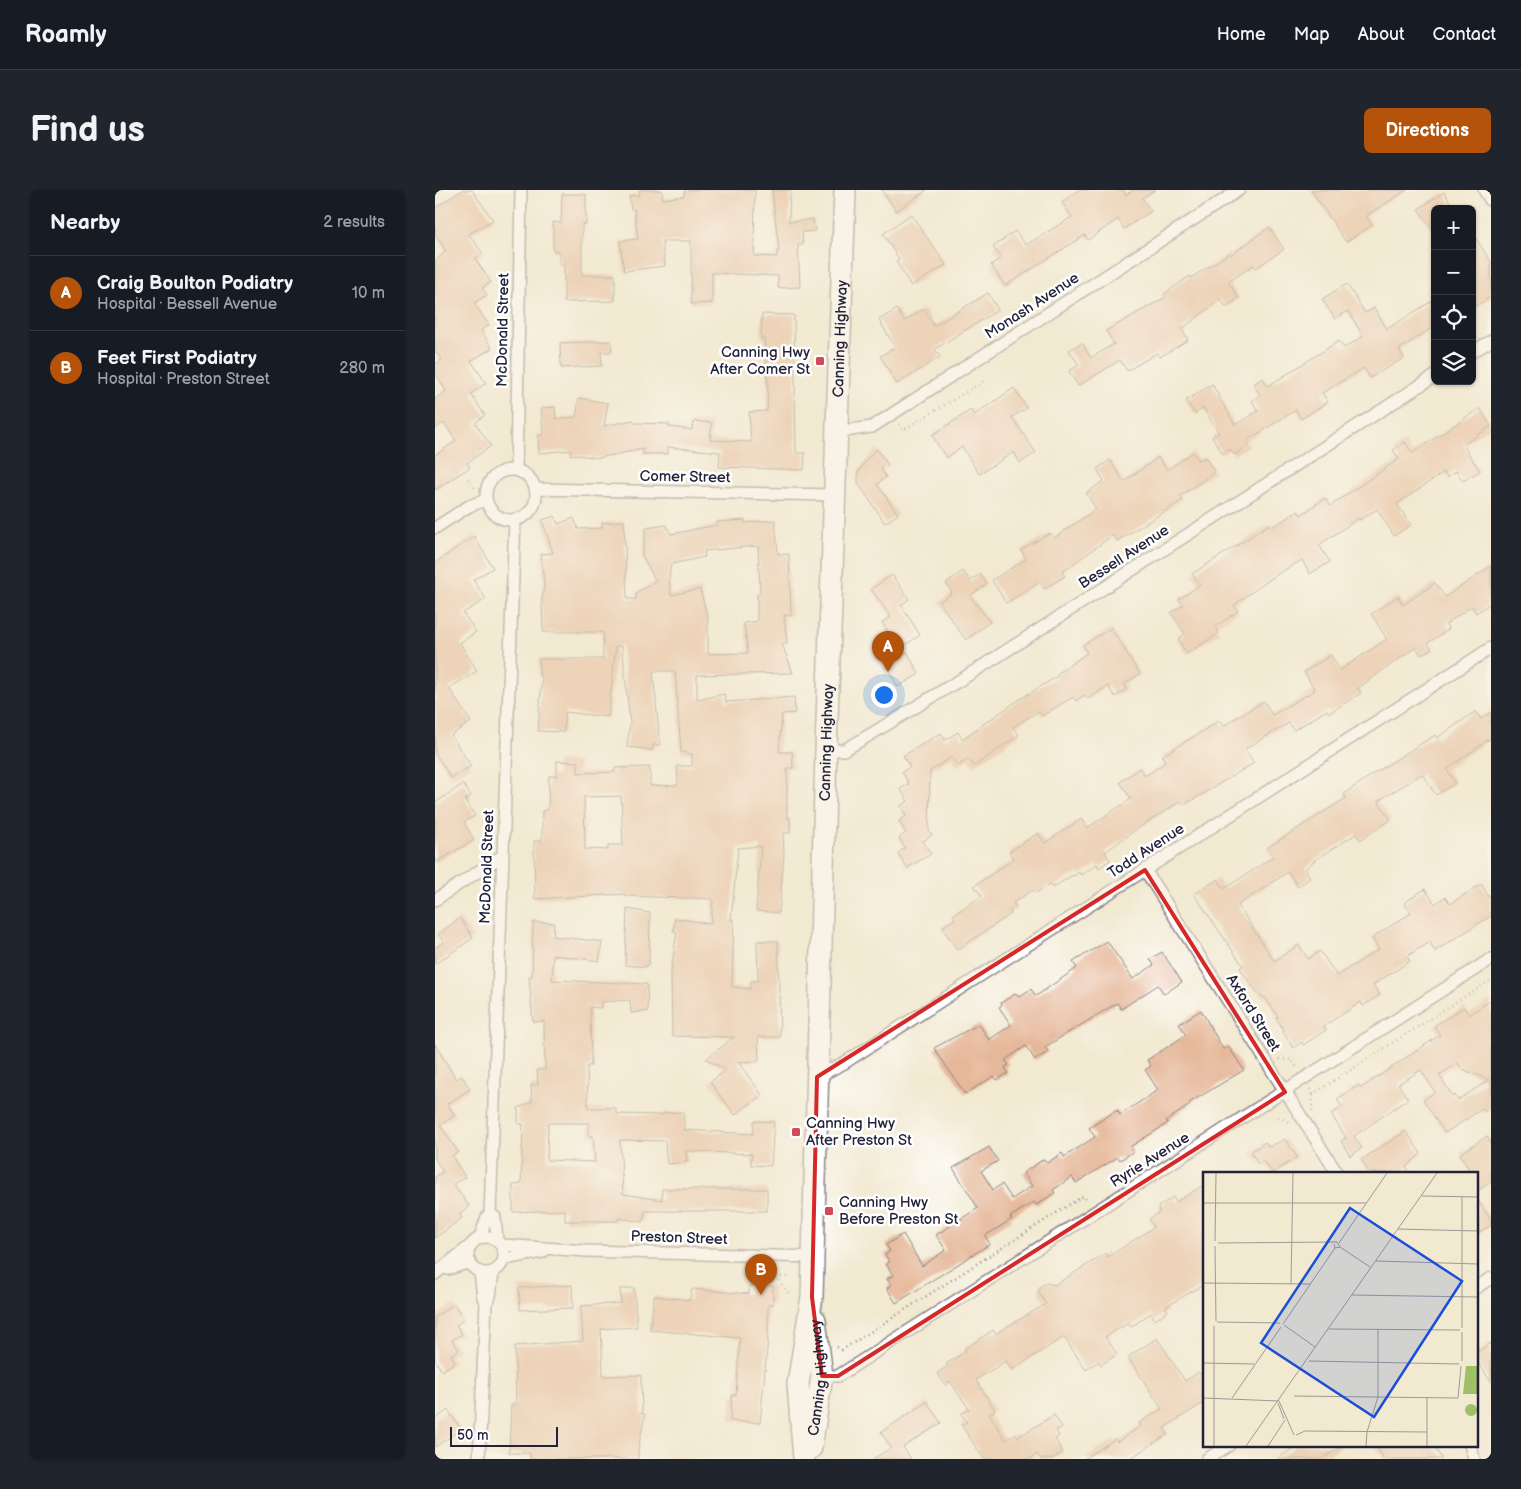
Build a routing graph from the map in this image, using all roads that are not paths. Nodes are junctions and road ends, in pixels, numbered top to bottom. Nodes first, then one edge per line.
1 (521, 190) edge
2 (845, 190) edge
3 (1239, 190) edge
4 (1484, 190) edge
5 (1491, 201) edge
6 (1491, 340) edge
7 (1476, 349) edge
8 (1431, 379) edge
9 (836, 432) junction
10 (516, 470) junction
11 (535, 489) junction
12 (835, 495) junction
13 (486, 500) junction
14 (515, 519) junction
15 (435, 528) edge
16 (1491, 648) edge
17 (826, 750) junction
18 (502, 856) junction
19 (1145, 870) junction
20 (435, 900) edge
21 (1491, 959) edge
22 (817, 1077) junction
23 (1285, 1092) junction
24 (1336, 1172) edge
25 (490, 1215) junction
26 (480, 1238) junction
27 (500, 1242) junction
28 (471, 1245) junction
29 (545, 1249) junction
30 (813, 1258) junction
31 (504, 1259) junction
32 (469, 1262) junction
33 (446, 1267) junction
34 (480, 1272) junction
35 (493, 1272) junction
36 (435, 1274) edge
37 (1491, 1278) edge
38 (1479, 1286) edge
39 (812, 1297) junction
40 (486, 1303) junction
41 (822, 1376) junction
42 (1227, 1446) edge
43 (1470, 1446) edge
44 (479, 1459) edge
45 (804, 1459) edge
46 (809, 1459) edge
47 (1207, 1459) edge
48 (1474, 1459) edge

1 - 10 street, McDonald Street
2 - 9 highway, Canning Highway
3 - 9 street, Monash Avenue
4 - 5 street
6 - 7 street
8 - 17 street, Bessell Avenue
9 - 12 highway, Canning Highway
10 - 11 street
10 - 13 street
11 - 12 street, Comer Street
11 - 14 street
12 - 17 highway, Canning Highway
13 - 14 street
13 - 15 street
14 - 18 street, McDonald Street
16 - 19 street, Todd Avenue
17 - 22 highway, Canning Highway
18 - 20 street
18 - 25 street, McDonald Street
19 - 22 street, Todd Avenue
19 - 23 street, Axford Street
21 - 23 street, Ryrie Avenue
22 - 30 highway, Canning Highway
23 - 24 street, Axford Street
23 - 41 street, Ryrie Avenue
25 - 26 street, McDonald Street
25 - 27 street, McDonald Street
26 - 27 street
26 - 28 street
27 - 29 street, Preston Street
27 - 31 street
28 - 32 street
28 - 33 street
29 - 30 street, Preston Street
29 - 31 street, Preston Street
30 - 39 highway, Canning Highway
31 - 35 street
32 - 33 street
32 - 34 street
33 - 36 street
34 - 35 street
34 - 40 street
35 - 40 street
37 - 38 street
39 - 41 highway, Canning Highway
39 - 45 highway, Canning Highway
40 - 44 street
41 - 46 highway, Canning Highway
42 - 47 street
43 - 48 street

